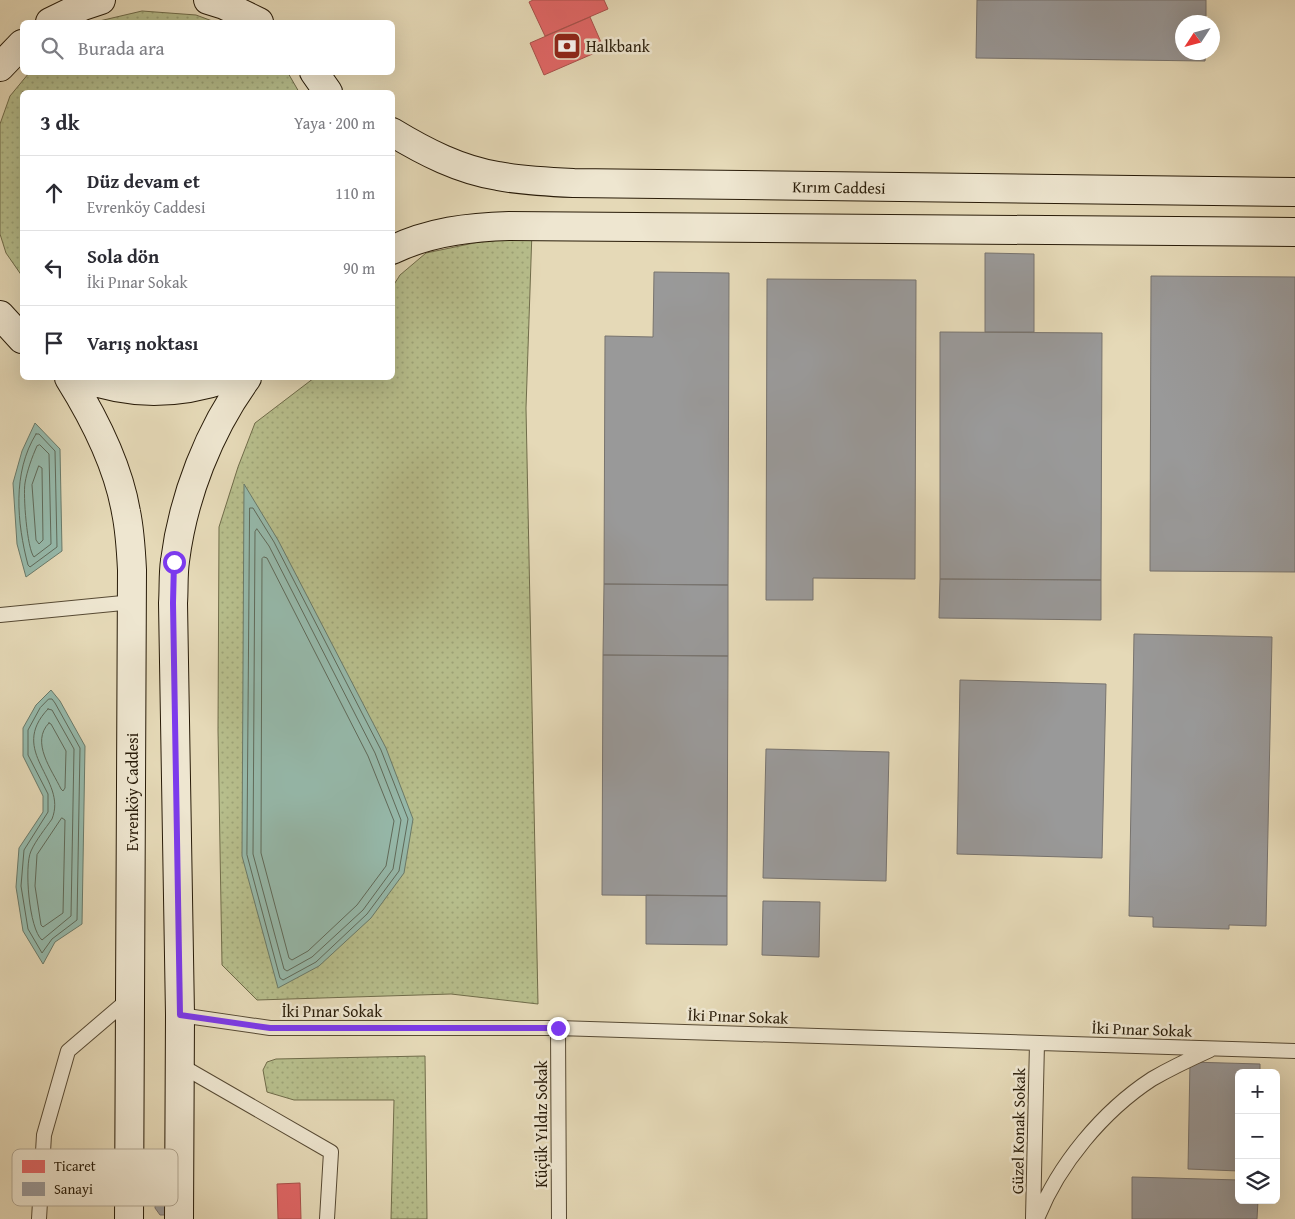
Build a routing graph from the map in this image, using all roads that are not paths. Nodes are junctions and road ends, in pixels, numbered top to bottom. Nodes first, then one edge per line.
1 (62, 0) edge
2 (101, 0) edge
3 (208, 0) edge
4 (249, 13) edge
5 (45, 20) edge
6 (54, 20) edge
7 (20, 46) edge
8 (0, 67) edge
9 (395, 134) edge
10 (1295, 192) edge
11 (1295, 232) edge
12 (395, 249) edge
13 (0, 315) edge
14 (20, 337) edge
15 (70, 380) edge
16 (92, 380) edge
17 (221, 380) edge
18 (246, 380) edge
19 (133, 602) junction
20 (0, 615) edge
21 (130, 998) junction
22 (180, 1015) junction
23 (558, 1028) junction
24 (1037, 1043) junction
25 (1213, 1048) junction
26 (1295, 1051) edge
27 (180, 1065) junction
28 (43, 1149) edge
29 (129, 1149) edge
30 (40, 1206) edge
31 (129, 1206) edge
32 (39, 1219) edge
33 (129, 1219) edge
34 (179, 1219) edge
35 (327, 1219) edge
36 (559, 1219) edge
37 (1035, 1219) edge

1 - 5 main road
2 - 6 main road
3 - 4 main road
7 - 8 main road
9 - 10 main road, Kırım Caddesi
11 - 12 main road
13 - 14 main road
15 - 19 main road, Evrenköy Caddesi
16 - 17 main road
18 - 22 main road
19 - 20 lane
19 - 21 main road, Evrenköy Caddesi
21 - 28 lane
21 - 29 main road, Evrenköy Caddesi
22 - 23 lane, İki Pınar Sokak
22 - 27 main road
23 - 24 lane, İki Pınar Sokak
23 - 36 lane, Küçük Yıldız Sokak
24 - 25 lane, İki Pınar Sokak
24 - 37 lane, Güzel Konak Sokak
25 - 26 lane, İki Pınar Sokak
25 - 37 lane, Güzel Konak Sokak
27 - 34 main road
27 - 35 lane
30 - 32 lane
31 - 33 main road, Evrenköy Caddesi

